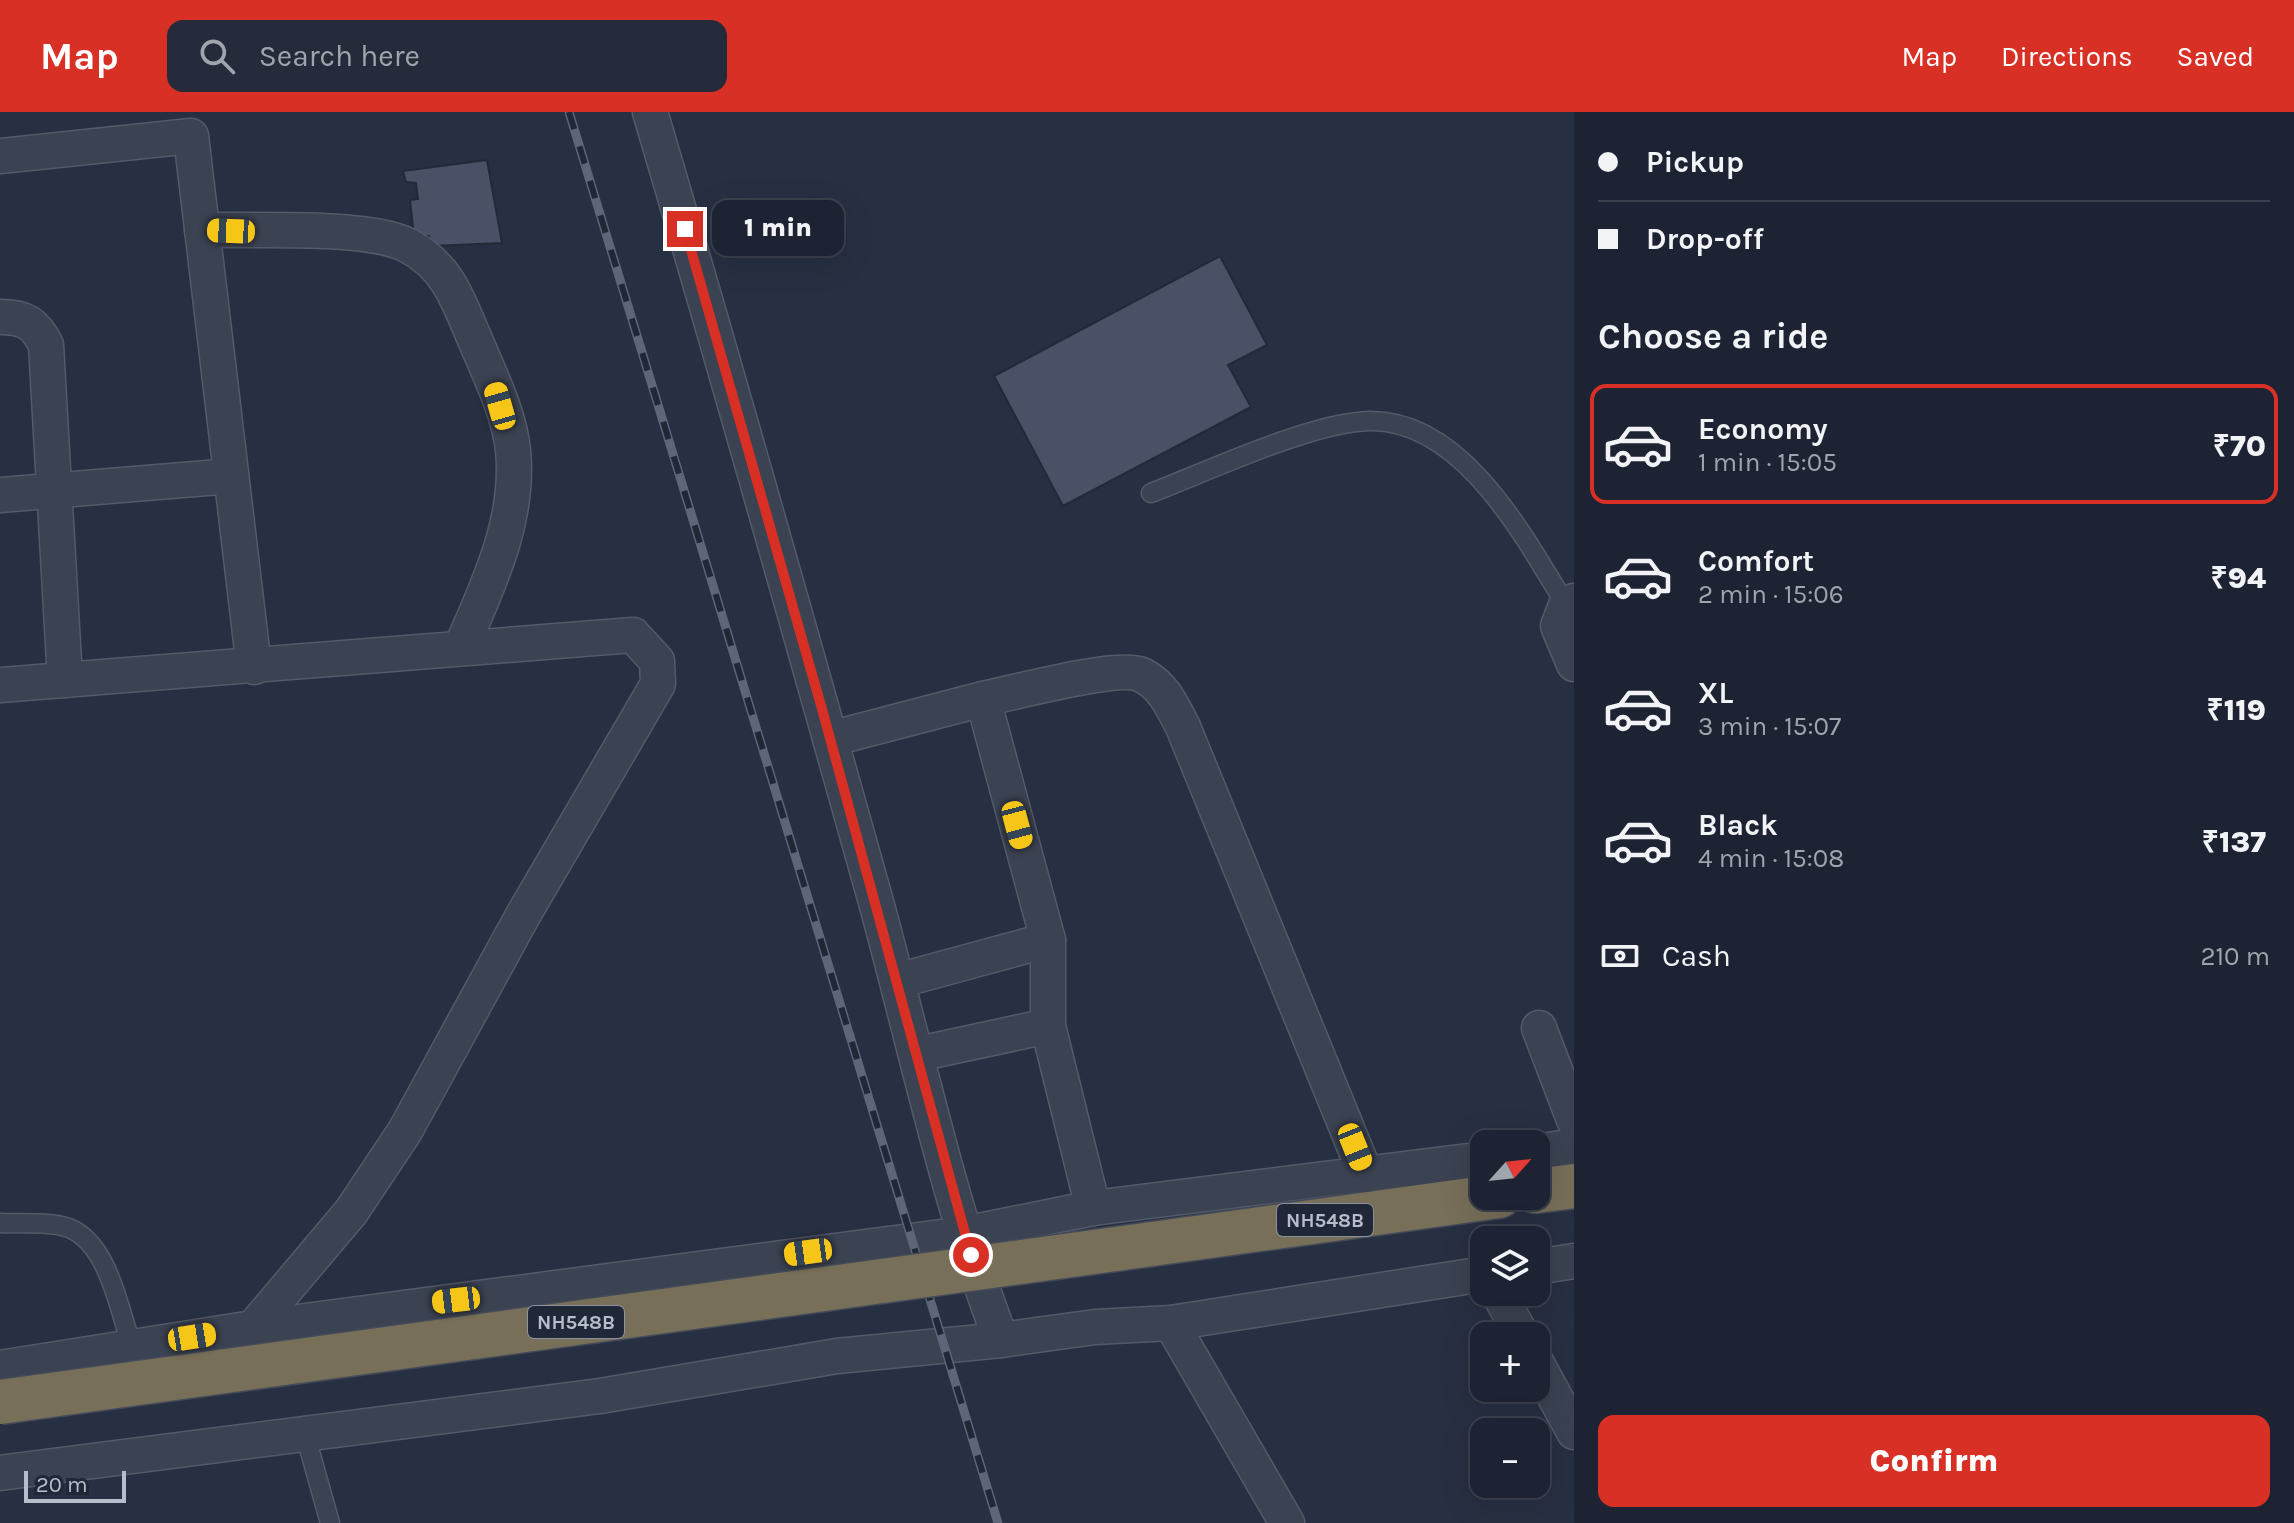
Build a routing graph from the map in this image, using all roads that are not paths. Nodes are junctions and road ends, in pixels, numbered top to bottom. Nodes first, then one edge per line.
1 (650, 112) edge
2 (190, 124) edge
3 (0, 156) edge
4 (202, 230) junction
5 (0, 317) edge
6 (231, 476) junction
7 (53, 491) junction
8 (1151, 493) dead end
9 (0, 495) edge
10 (1570, 603) edge
11 (461, 648) junction
12 (1574, 664) edge
13 (254, 667) junction
14 (65, 680) junction
15 (0, 685) edge
16 (983, 699) junction
17 (830, 739) junction
18 (1048, 940) junction
19 (897, 981) junction
20 (1048, 1026) junction
21 (1539, 1028) dead end
22 (918, 1054) junction
23 (1574, 1120) edge
24 (1574, 1146) edge
25 (1550, 1150) edge
26 (1470, 1161) edge
27 (1366, 1175) junction
28 (1574, 1186) edge
29 (1550, 1189) edge
30 (1470, 1200) edge
31 (1093, 1208) junction
32 (0, 1223) edge
33 (964, 1234) junction
34 (1574, 1261) edge
35 (1550, 1265) edge
36 (1470, 1276) edge
37 (1171, 1323) junction
38 (253, 1328) junction
39 (1001, 1340) junction
40 (132, 1347) junction
41 (0, 1368) edge
42 (1550, 1388) edge
43 (0, 1402) edge
44 (1574, 1432) edge
45 (305, 1434) junction
46 (0, 1473) edge
47 (330, 1523) edge
48 (1287, 1523) edge

1 - 17 street
2 - 3 street
2 - 4 street
4 - 6 street
4 - 11 street
5 - 7 street
6 - 7 street
6 - 13 street
7 - 9 street
7 - 14 street
8 - 10 lane
10 - 12 street
11 - 13 street
11 - 38 street
13 - 14 street
14 - 15 street
16 - 17 street
16 - 18 street
16 - 27 street
17 - 19 street
18 - 19 street
18 - 20 street
19 - 22 street
20 - 22 street
20 - 31 street
21 - 23 street
22 - 33 street
24 - 25 street
26 - 27 street
27 - 31 street
28 - 29 highway
30 - 43 highway, NH548B, bridge
31 - 33 street
32 - 40 lane
33 - 38 street
33 - 39 street
34 - 35 street
36 - 37 street
37 - 39 street
37 - 48 street
38 - 40 street
39 - 45 street
40 - 41 street
42 - 44 street
45 - 46 street
45 - 47 lane

